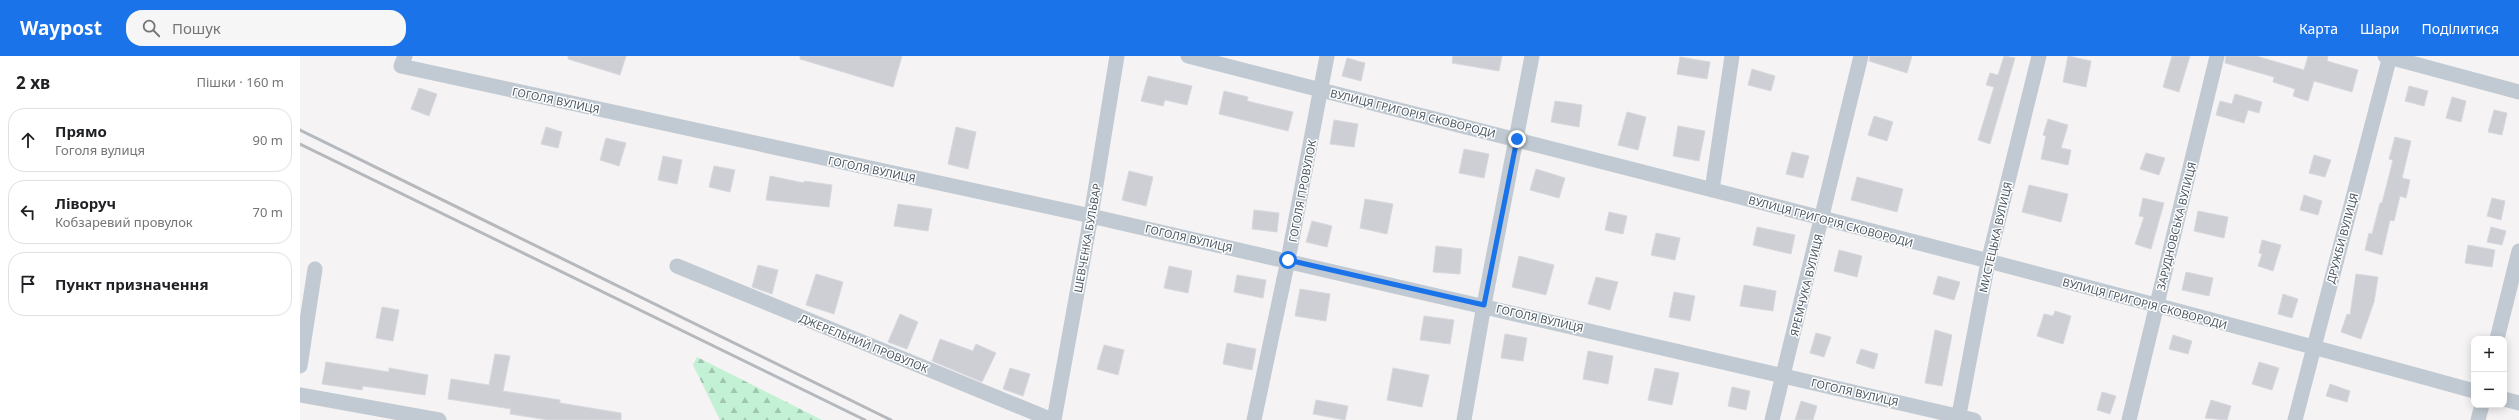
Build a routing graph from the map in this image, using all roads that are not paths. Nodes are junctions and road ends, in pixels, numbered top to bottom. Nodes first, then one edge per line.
1 (1117, 56) edge
2 (1188, 56) edge
3 (1327, 56) edge
4 (1532, 56) edge
5 (1732, 56) edge
6 (1861, 56) edge
7 (2039, 56) edge
8 (2217, 56) edge
9 (2389, 56) edge
10 (403, 61) edge
11 (1322, 90) junction
12 (2519, 92) edge
13 (1517, 139) junction
14 (1712, 190) junction
15 (1091, 216) junction
16 (1823, 219) junction
17 (2519, 251) edge
18 (1288, 260) junction
19 (1988, 262) junction
20 (677, 266) dead end
21 (315, 268) dead end
22 (1484, 305) junction
23 (2156, 306) junction
24 (2499, 336) edge
25 (2314, 347) junction
26 (300, 366) edge
27 (1783, 375) junction
28 (2471, 390) edge
29 (300, 395) edge
30 (2507, 400) edge
31 (2519, 403) edge
32 (2481, 408) edge
33 (1958, 418) edge
34 (439, 420) edge
35 (1053, 420) edge
36 (1254, 420) edge
37 (1464, 420) edge
38 (1772, 420) edge
39 (1974, 420) edge
40 (2129, 420) edge
41 (2295, 420) edge
42 (2478, 420) edge

1 - 15 street, ШЕВЧЕНКА БУЛЬВАР
2 - 11 street, ВУЛИЦЯ ГРИГОРІЯ СКОВОРОДИ
3 - 11 street, ГОГОЛЯ ПРОВУЛОК
4 - 13 street
5 - 14 street
6 - 16 street, ЯРЕМЧУКА ВУЛИЦЯ
7 - 19 street, МИСТЕЦЬКА ВУЛИЦЯ
8 - 23 street, ЗАРУДНОВСЬКА ВУЛИЦЯ
9 - 12 street
9 - 25 street, ДРУЖБИ ВУЛИЦЯ
10 - 15 street, ГОГОЛЯ ВУЛИЦЯ
11 - 13 street, ВУЛИЦЯ ГРИГОРІЯ СКОВОРОДИ
11 - 18 street, ГОГОЛЯ ПРОВУЛОК
13 - 14 street, ВУЛИЦЯ ГРИГОРІЯ СКОВОРОДИ
13 - 22 street
14 - 16 street, ВУЛИЦЯ ГРИГОРІЯ СКОВОРОДИ
15 - 18 street, ГОГОЛЯ ВУЛИЦЯ
15 - 35 street, ШЕВЧЕНКА БУЛЬВАР
16 - 19 street, ВУЛИЦЯ ГРИГОРІЯ СКОВОРОДИ
16 - 27 street, ЯРЕМЧУКА ВУЛИЦЯ
17 - 24 street
18 - 22 street, ГОГОЛЯ ВУЛИЦЯ
18 - 36 street, ГОГОЛЯ ПРОВУЛОК
19 - 23 street, ВУЛИЦЯ ГРИГОРІЯ СКОВОРОДИ
19 - 33 street, МИСТЕЦЬКА ВУЛИЦЯ
20 - 35 street, ДЖЕРЕЛЬНИЙ ПРОВУЛОК
21 - 26 street
22 - 27 street, ГОГОЛЯ ВУЛИЦЯ
22 - 37 street
23 - 25 street, ВУЛИЦЯ ГРИГОРІЯ СКОВОРОДИ
23 - 40 street, ЗАРУДНОВСЬКА ВУЛИЦЯ
25 - 28 street, ВУЛИЦЯ ГРИГОРІЯ СКОВОРОДИ
25 - 41 street, ДРУЖБИ ВУЛИЦЯ
27 - 33 street, ГОГОЛЯ ВУЛИЦЯ
27 - 38 street, ЯРЕМЧУКА ВУЛИЦЯ
29 - 34 street
30 - 31 street
32 - 42 street
33 - 39 street, ГОГОЛЯ ВУЛИЦЯ

